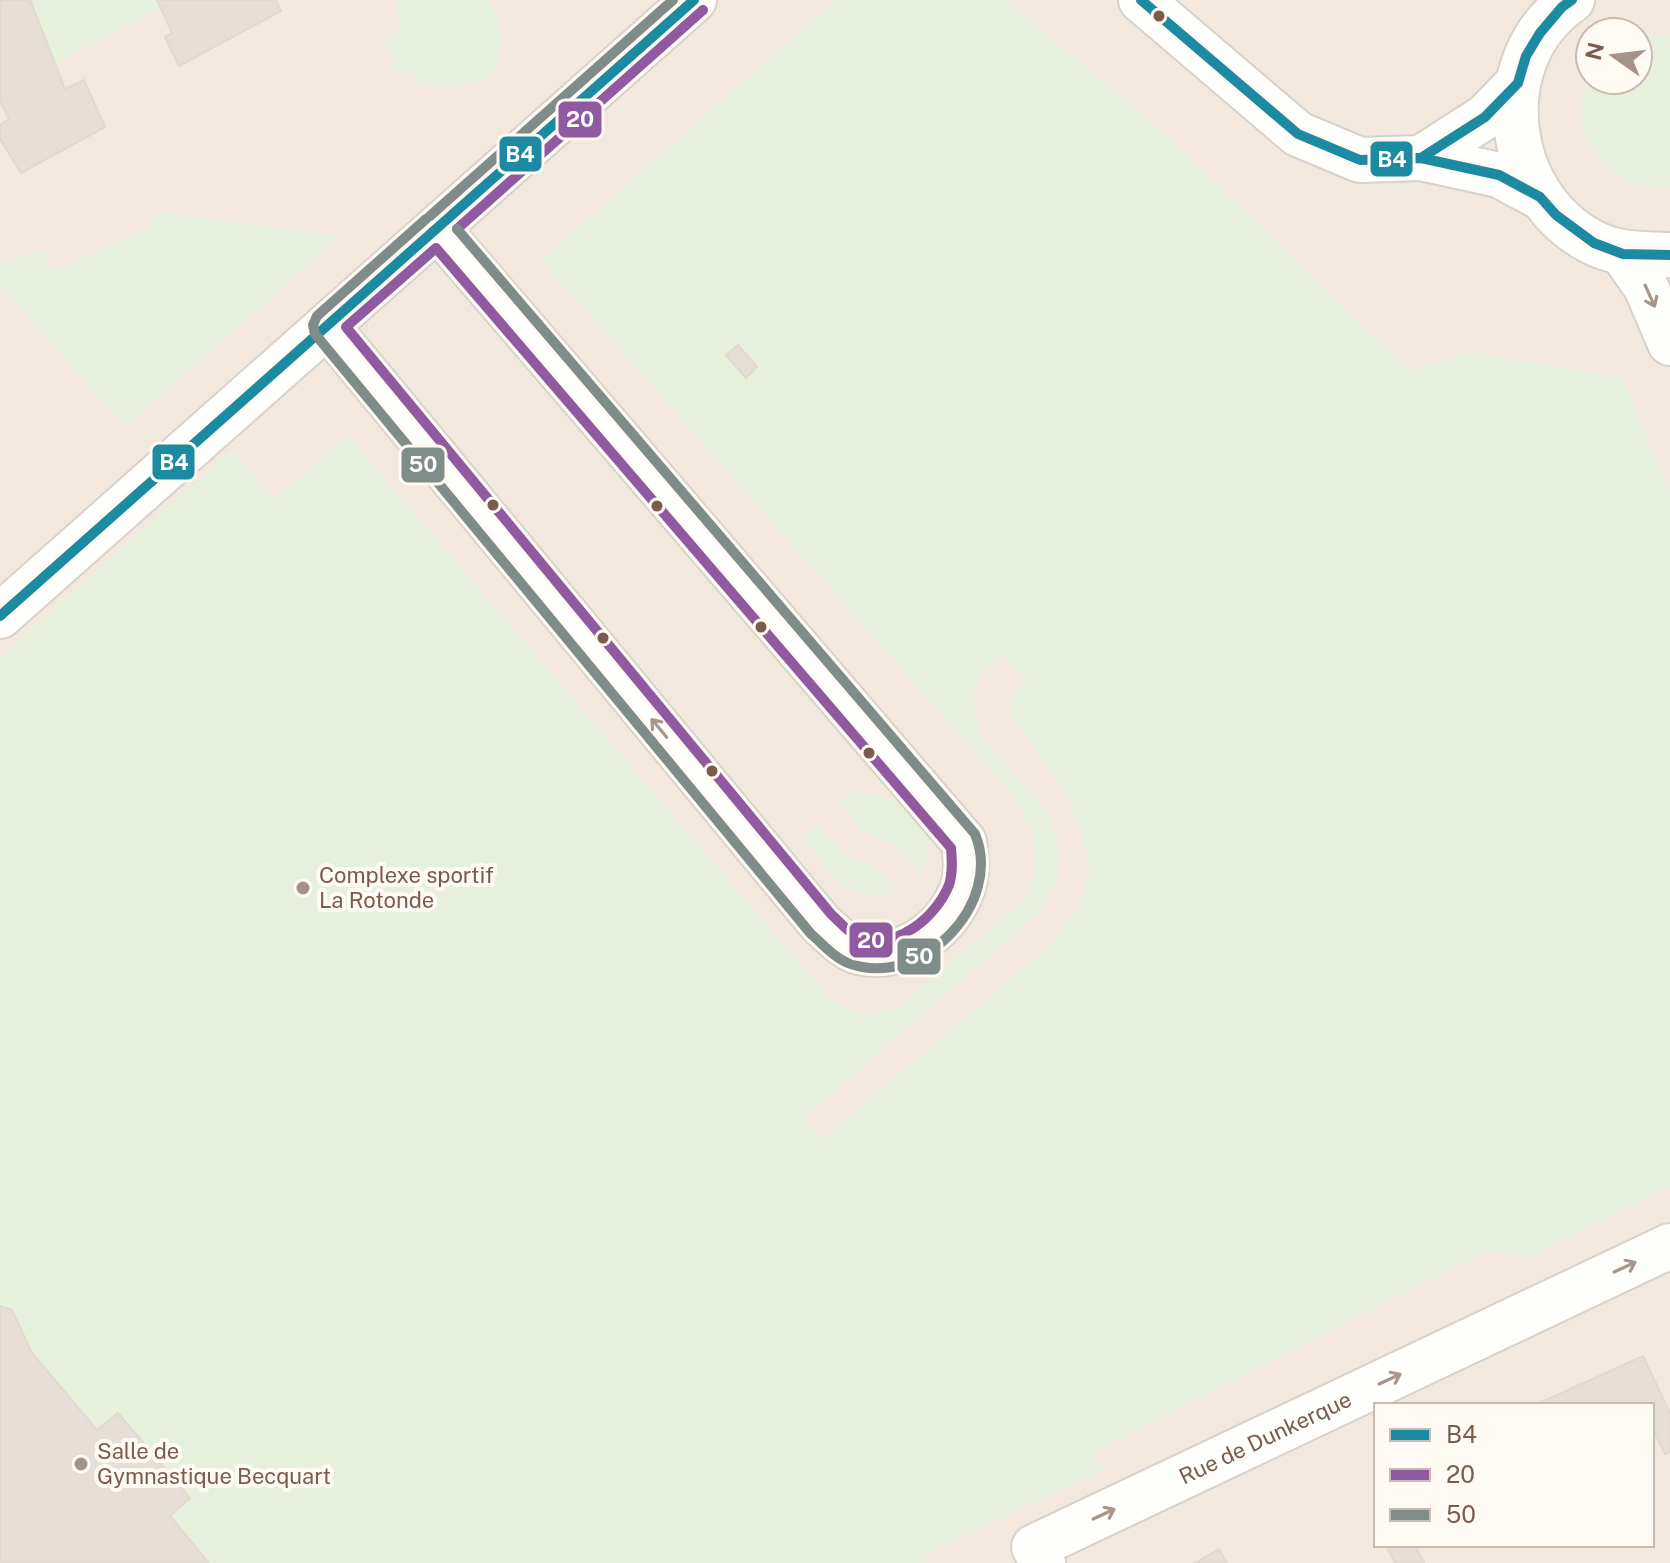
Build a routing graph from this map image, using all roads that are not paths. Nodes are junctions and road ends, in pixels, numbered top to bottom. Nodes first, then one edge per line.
1 (694, 0) edge
2 (1141, 0) edge
3 (1572, 0) edge
4 (1536, 16) edge
5 (1518, 83) junction
6 (1421, 158) junction
7 (1540, 197) junction
8 (437, 228) junction
9 (1623, 254) junction
10 (1670, 255) edge
11 (327, 326) junction
12 (1670, 343) edge
13 (0, 616) edge
14 (1670, 1246) edge
15 (1038, 1555) edge

1 - 8 street
2 - 6 street
3 - 4 street
4 - 5 street
5 - 6 street
5 - 7 street
6 - 7 street
7 - 9 street
8 - 11 street
8 -> 11 street
9 - 10 street
9 -> 12 street
11 - 13 street
15 -> 14 street, Rue de Dunkerque

